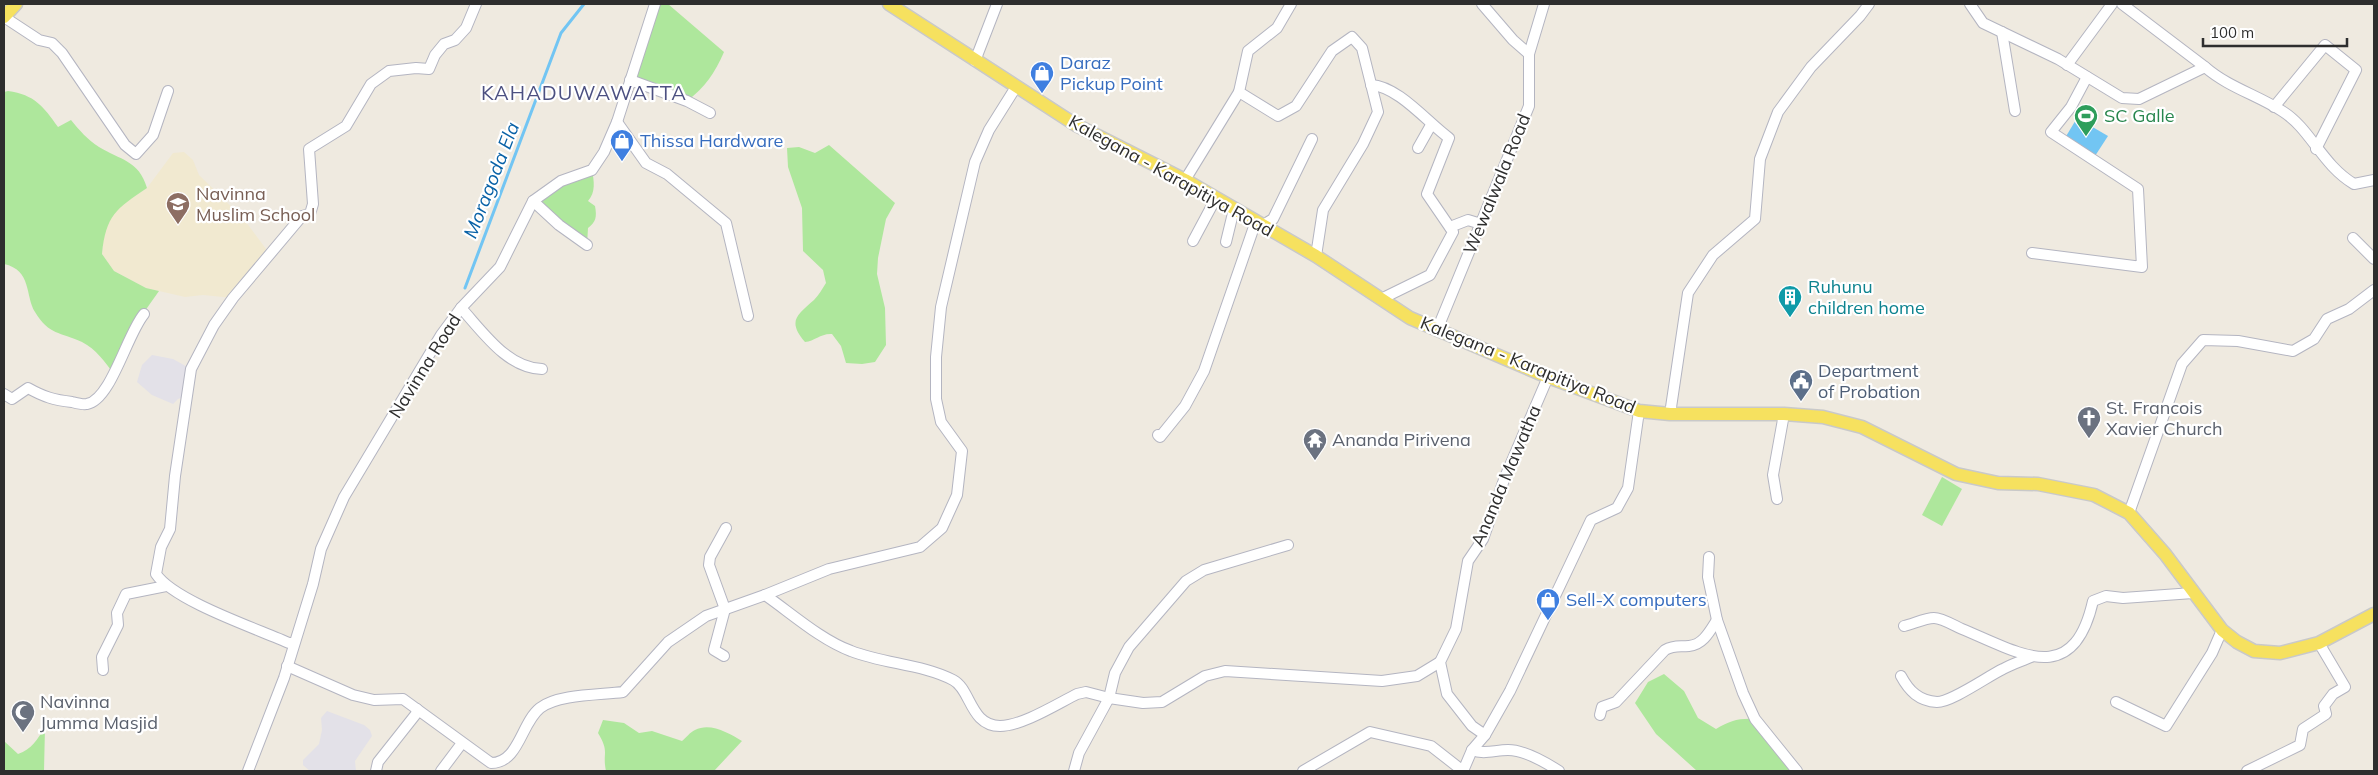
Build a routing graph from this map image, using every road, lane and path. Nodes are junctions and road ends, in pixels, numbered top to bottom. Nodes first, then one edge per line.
1 (16, 4) edge
2 (476, 4) edge
3 (655, 4) edge
4 (889, 4) edge
5 (997, 4) edge
6 (1292, 4) edge
7 (1482, 4) edge
8 (1544, 4) edge
9 (1869, 4) edge
10 (1970, 4) edge
11 (2112, 4) edge
12 (2122, 4) edge
13 (4, 17) edge
14 (2002, 32) junction
15 (1529, 54) junction
16 (975, 61) junction
17 (2067, 64) junction
18 (2205, 67) junction
19 (2087, 76) junction
20 (630, 80) junction
21 (1371, 85) junction
22 (1016, 87) junction
23 (168, 91) dead end
24 (1240, 92) junction
25 (2274, 107) junction
26 (2015, 111) dead end
27 (710, 113) dead end
28 (617, 122) junction
29 (1431, 125) junction
30 (1312, 139) dead end
31 (1418, 148) dead end
32 (2316, 149) junction
33 (1185, 180) junction
34 (2374, 180) edge
35 (1216, 198) junction
36 (532, 201) junction
37 (1234, 208) junction
38 (1260, 223) junction
39 (1481, 224) junction
40 (1450, 227) junction
41 (2353, 238) dead end
42 (1193, 241) dead end
43 (1226, 242) dead end
44 (587, 245) dead end
45 (2032, 254) dead end
46 (1316, 256) junction
47 (2374, 259) edge
48 (2374, 290) edge
49 (1381, 299) junction
50 (461, 308) junction
51 (144, 314) dead end
52 (748, 316) dead end
53 (1437, 330) junction
54 (542, 369) dead end
55 (1548, 377) junction
56 (4, 394) edge
57 (1640, 410) junction
58 (1670, 414) junction
59 (1784, 414) junction
60 (1158, 435) dead end
61 (1777, 499) dead end
62 (2129, 513) junction
63 (726, 528) dead end
64 (1288, 545) dead end
65 (1709, 557) dead end
66 (166, 586) junction
67 (2193, 593) junction
68 (765, 594) junction
69 (725, 609) junction
70 (2374, 614) edge
71 (1718, 620) junction
72 (1904, 626) dead end
73 (2222, 630) junction
74 (294, 643) junction
75 (2319, 643) junction
76 (724, 656) dead end
77 (2032, 657) junction
78 (1440, 662) junction
79 (287, 666) junction
80 (103, 670) dead end
81 (1901, 676) dead end
82 (1109, 698) junction
83 (2116, 702) dead end
84 (417, 709) junction
85 (1600, 715) dead end
86 (1485, 735) junction
87 (462, 743) junction
88 (1472, 750) junction
89 (248, 771) edge
90 (376, 771) edge
91 (441, 771) edge
92 (1074, 771) edge
93 (1302, 771) edge
94 (1463, 771) edge
95 (1559, 771) edge
96 (1797, 771) edge
97 (2247, 771) edge

1 - 13 main road
2 - 66 street
3 - 20 street, Navinna Road
4 - 16 main road, Kalegana - Karapitiya Road
5 - 16 street
6 - 24 street
7 - 15 street
8 - 15 street, Wewalwala Road
9 - 58 street
10 - 14 street
11 - 17 street
12 - 18 street
13 - 23 street
14 - 17 street
14 - 26 street
15 - 39 street, Wewalwala Road
16 - 22 main road, Kalegana - Karapitiya Road
17 - 19 street
18 - 19 street
18 - 25 street
19 - 45 street
20 - 27 street
20 - 28 street, Navinna Road
21 - 24 street
21 - 29 street
21 - 46 street
22 - 33 main road, Kalegana - Karapitiya Road
22 - 68 street
24 - 33 street
25 - 32 street
25 - 32 street
28 - 36 street, Navinna Road
28 - 52 street
29 - 31 street
29 - 40 street
30 - 38 street
32 - 34 street
33 - 35 main road, Kalegana - Karapitiya Road
35 - 37 main road, Kalegana - Karapitiya Road
35 - 42 street
36 - 44 street
36 - 50 street, Navinna Road
37 - 38 main road, Kalegana - Karapitiya Road
37 - 43 street
38 - 46 main road, Kalegana - Karapitiya Road
38 - 60 street
39 - 40 street
39 - 53 street, Wewalwala Road
40 - 49 street
41 - 47 street
46 - 49 main road, Kalegana - Karapitiya Road
48 - 62 street
49 - 53 main road, Kalegana - Karapitiya Road
50 - 54 street
50 - 74 street, Navinna Road
51 - 56 street
53 - 55 main road, Kalegana - Karapitiya Road
55 - 57 main road, Kalegana - Karapitiya Road
55 - 78 street, Ananda Mawatha
57 - 58 main road, Kalegana - Karapitiya Road
57 - 86 street
58 - 59 main road, Kalegana - Karapitiya Road
59 - 61 street
59 - 62 main road, Kalegana - Karapitiya Road
62 - 67 main road, Kalegana - Karapitiya Road
63 - 69 street
64 - 82 street
65 - 71 street
66 - 74 street
66 - 80 street
67 - 73 main road, Kalegana - Karapitiya Road
67 - 77 street
68 - 69 street
68 - 82 street
69 - 76 street
69 - 87 street
70 - 75 main road, Kalegana - Karapitiya Road
71 - 85 street
71 - 96 street
72 - 77 street
73 - 75 main road, Kalegana - Karapitiya Road
73 - 83 street
74 - 79 street, Navinna Road
75 - 97 street
77 - 81 street
78 - 82 street
78 - 86 street
79 - 84 street
79 - 89 street, Navinna Road
82 - 92 street
84 - 87 street
84 - 90 street
86 - 88 street
87 - 91 street
88 - 94 street
88 - 95 street
93 - 94 street

